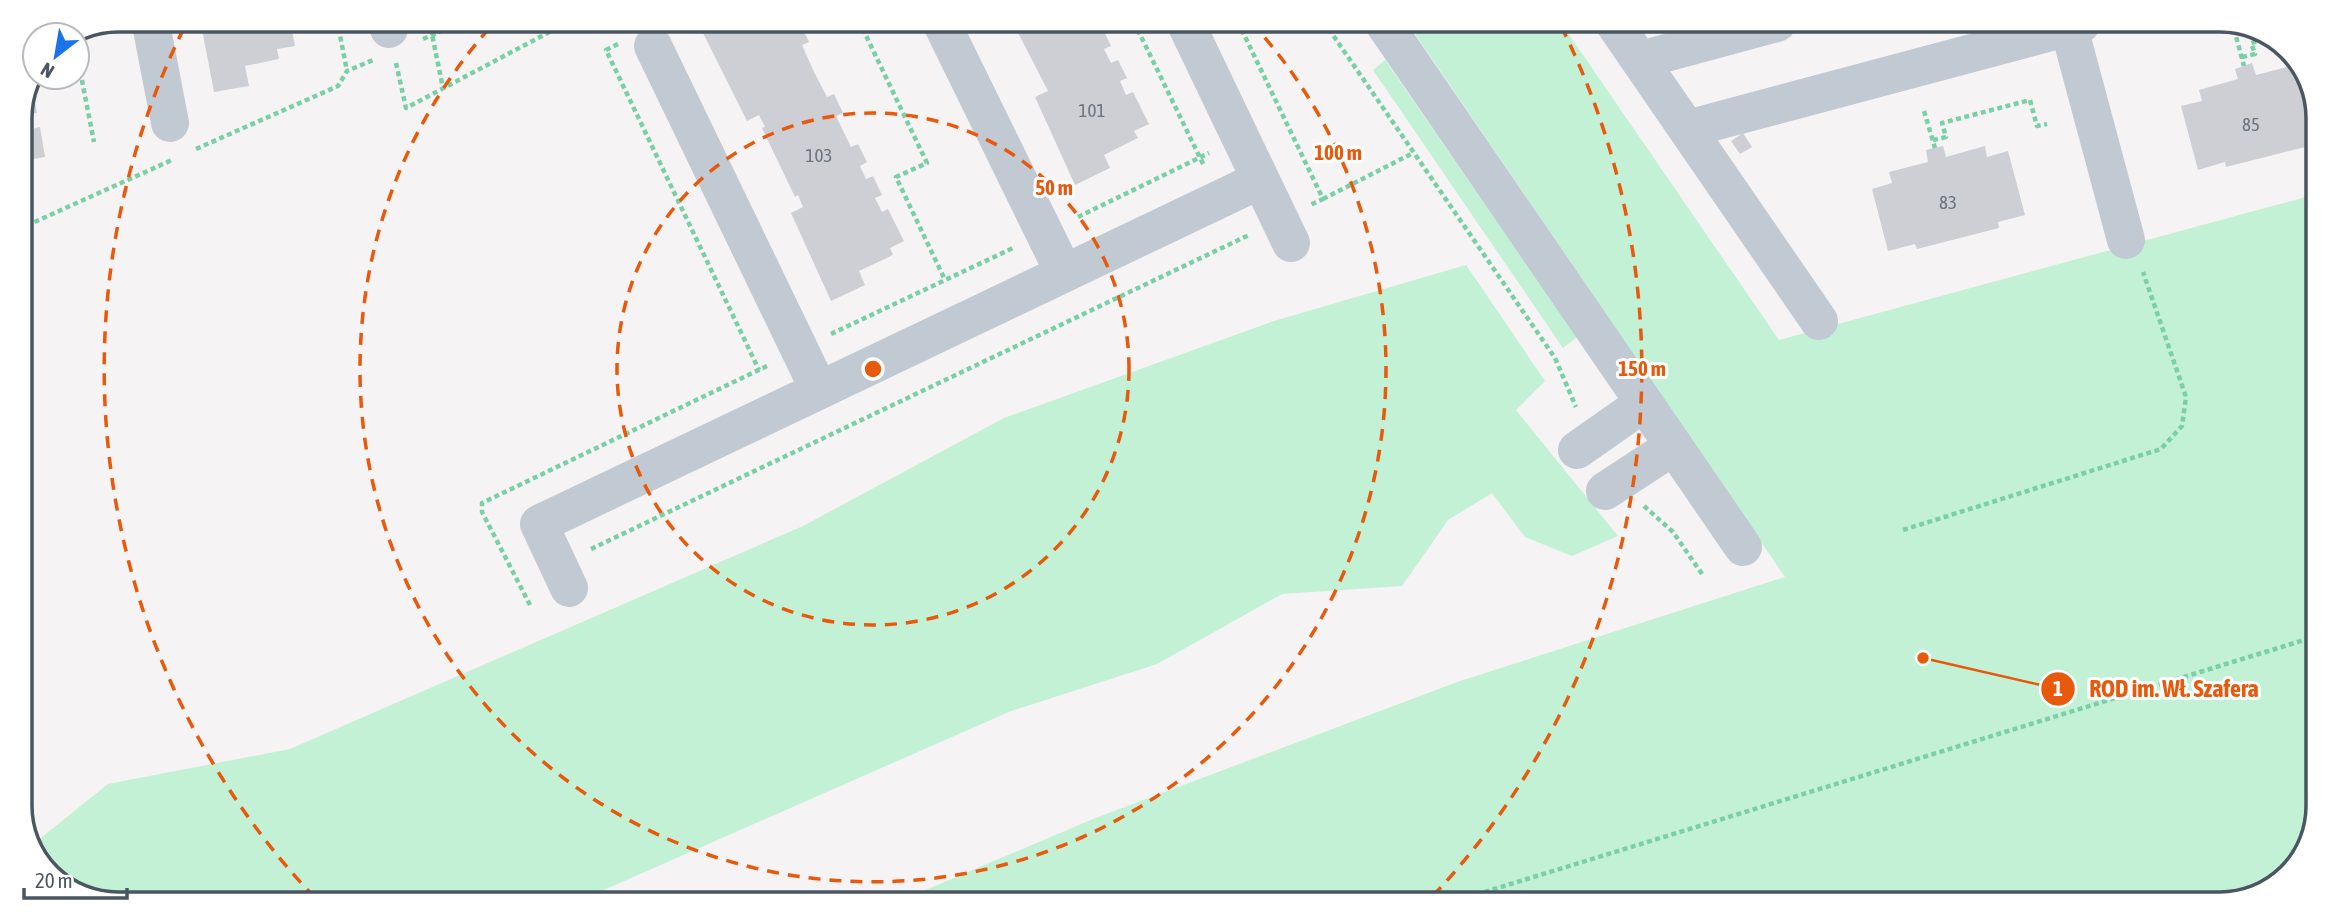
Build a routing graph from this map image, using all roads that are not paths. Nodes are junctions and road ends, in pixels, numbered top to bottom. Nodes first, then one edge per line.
1 (152, 31) edge
2 (945, 31) edge
3 (1189, 31) edge
4 (1389, 31) edge
5 (1620, 31) edge
6 (1747, 31) edge
7 (2051, 31) edge
8 (2074, 31) edge
9 (653, 46) dead end
10 (1640, 60) junction
11 (170, 123) dead end
12 (1687, 129) junction
13 (1260, 180) junction
14 (2126, 240) road end
15 (1291, 243) dead end
16 (1064, 273) junction
17 (1819, 321) dead end
18 (819, 390) junction
19 (1644, 403) junction
20 (1579, 433) road end
21 (1674, 446) junction
22 (1605, 491) dead end
23 (1743, 547) dead end
24 (569, 588) dead end

1 - 11 street
2 - 16 street
3 - 13 street
4 - 19 street
5 - 10 street
6 - 10 street
7 - 12 street
8 - 14 street
9 - 18 street
10 - 12 street
12 - 17 street
13 - 15 street
13 - 16 street
16 - 18 street
18 - 24 street
19 - 20 street
19 - 21 street
21 - 22 street
21 - 23 street

